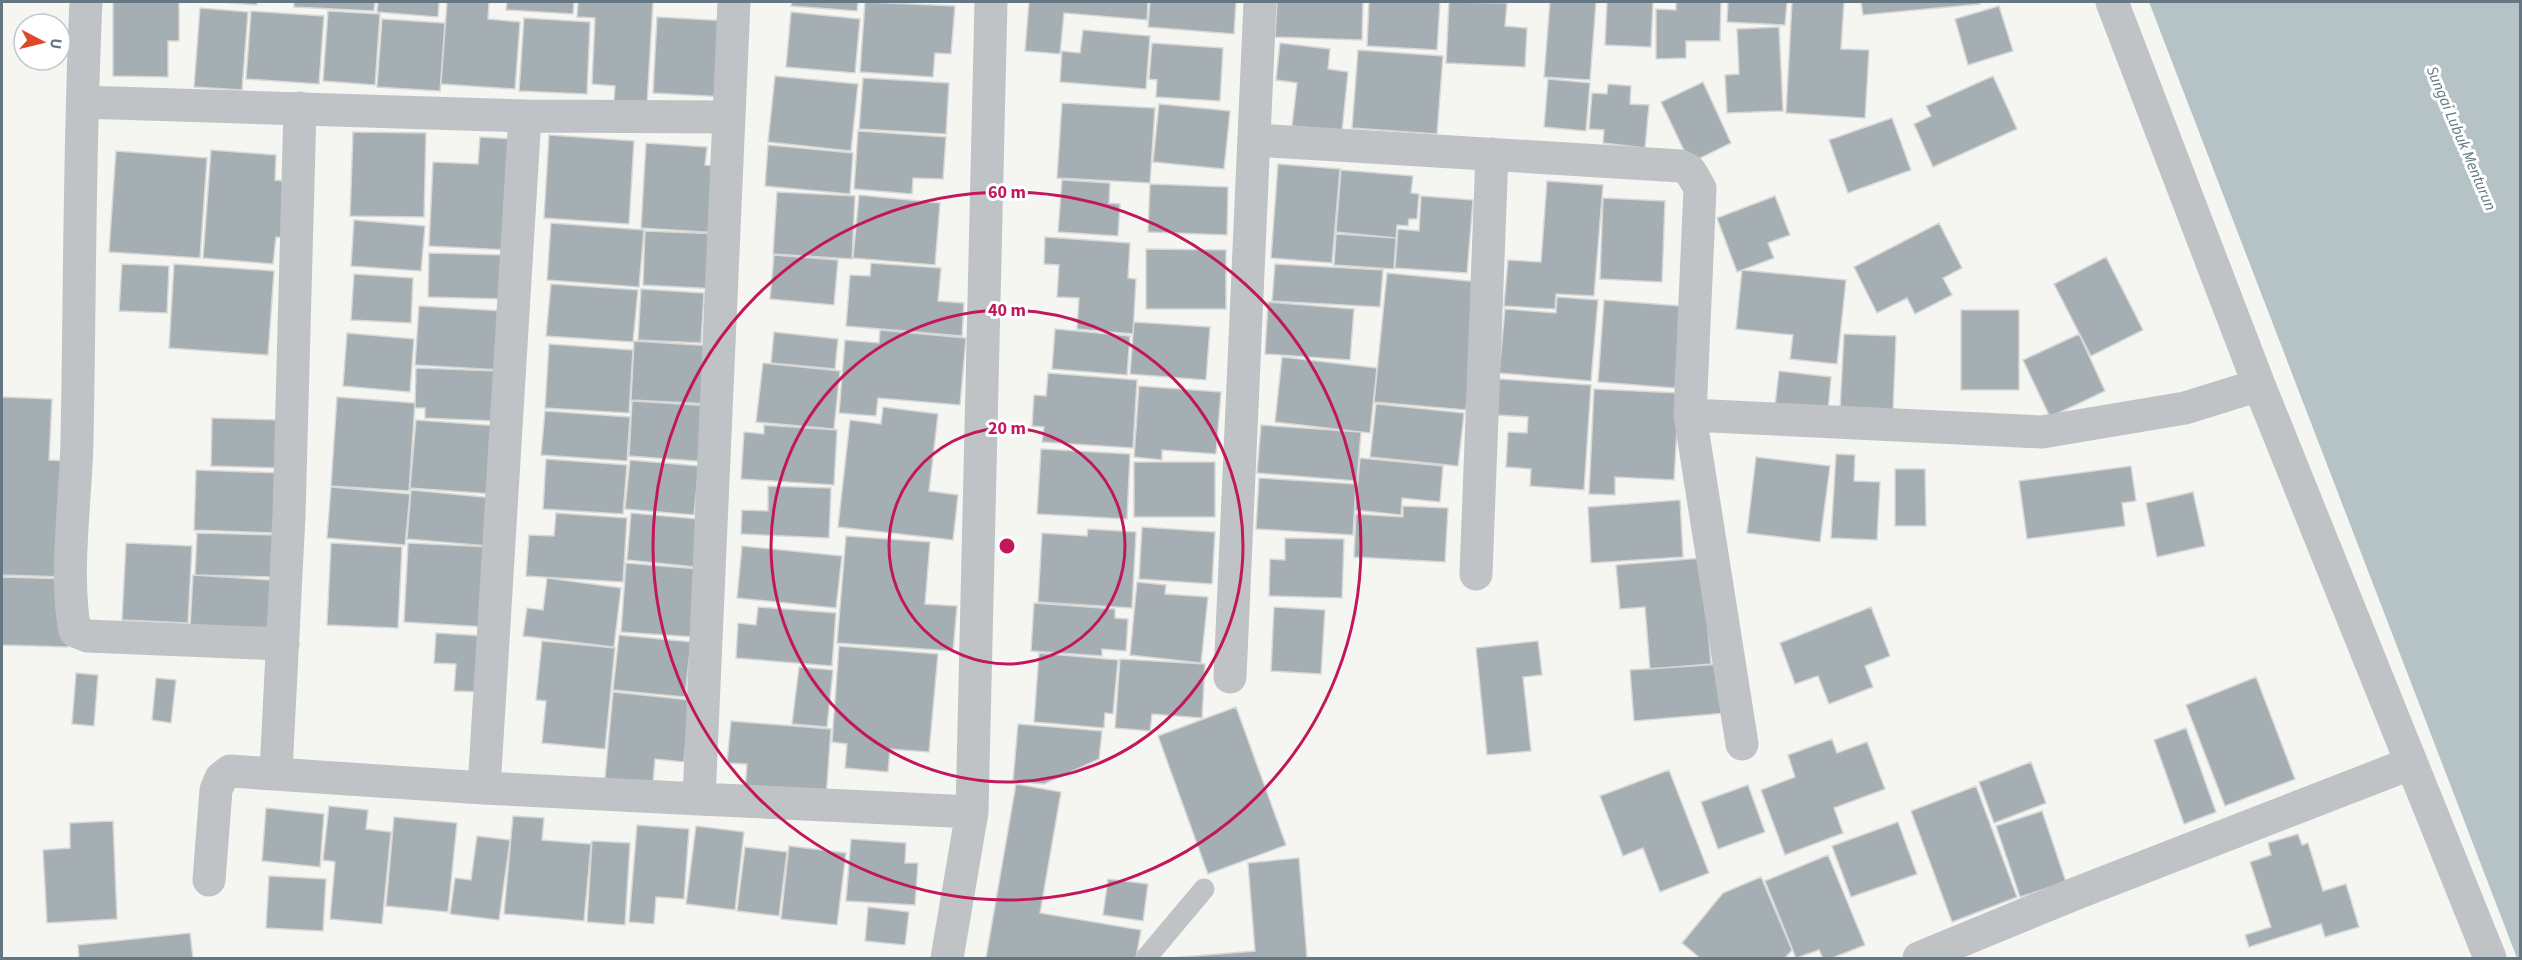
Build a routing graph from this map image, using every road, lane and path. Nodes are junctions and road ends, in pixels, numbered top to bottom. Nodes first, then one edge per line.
1 (86, 2) edge
2 (734, 2) edge
3 (992, 2) edge
4 (1260, 2) edge
5 (2112, 2) edge
6 (83, 102) junction
7 (300, 108) junction
8 (525, 116) junction
9 (728, 117) junction
10 (1256, 140) junction
11 (1492, 154) junction
12 (2259, 385) junction
13 (1690, 415) junction
14 (1476, 574) dead end
15 (283, 645) junction
16 (1230, 677) dead end
17 (1742, 744) dead end
18 (2409, 764) junction
19 (276, 772) junction
20 (484, 788) junction
21 (699, 799) junction
22 (972, 812) junction
23 (209, 880) dead end
24 (1204, 889) dead end
25 (947, 958) edge
26 (1146, 958) edge
27 (1919, 958) edge
28 (2490, 958) edge

1 - 6 street
2 - 9 street
3 - 22 street
4 - 10 street
5 - 12 street
6 - 7 street
6 - 15 street
7 - 8 street
7 - 15 street
8 - 9 street
8 - 20 street
9 - 21 street
10 - 11 street
10 - 16 street
11 - 13 street
11 - 14 street
12 - 13 street
12 - 18 street
13 - 17 street
15 - 19 street
18 - 27 street
18 - 28 street
19 - 20 street
19 - 23 street
20 - 21 street
21 - 22 street
22 - 25 street
24 - 26 lane

